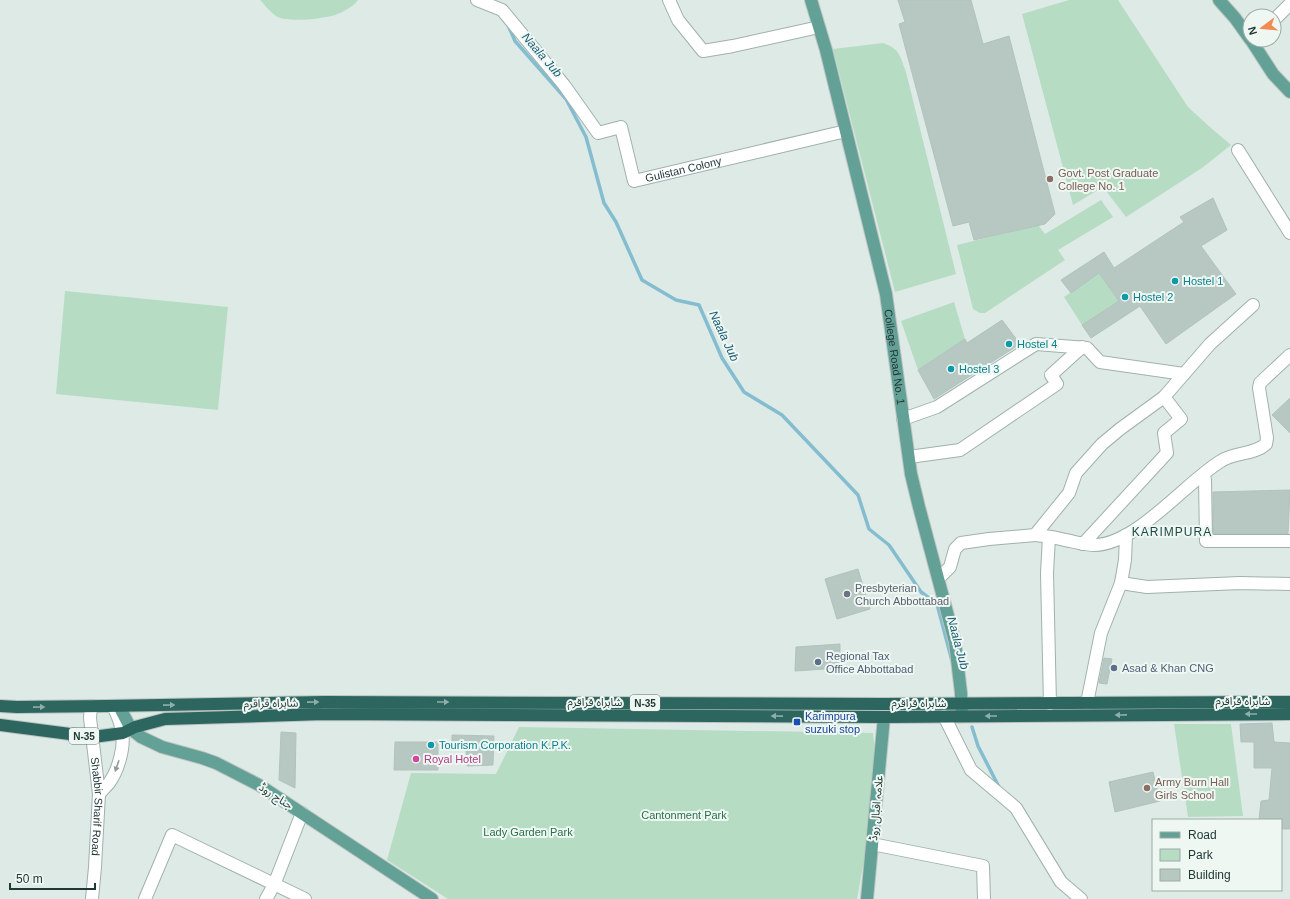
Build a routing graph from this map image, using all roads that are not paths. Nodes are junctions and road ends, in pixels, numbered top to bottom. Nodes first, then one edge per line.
1 (477, 0) edge
2 (669, 0) edge
3 (811, 0) edge
4 (1219, 0) edge
5 (1290, 4) edge
6 (1282, 12) edge
7 (819, 27) junction
8 (1242, 28) edge
9 (1255, 48) edge
10 (1290, 92) edge
11 (846, 131) junction
12 (1238, 150) dead end
13 (1290, 233) edge
14 (1253, 305) dead end
15 (1082, 347) junction
16 (1290, 355) edge
17 (1184, 374) junction
18 (1164, 397) junction
19 (903, 420) junction
20 (909, 457) junction
21 (1202, 476) junction
22 (1035, 535) junction
23 (1126, 535) junction
24 (1049, 537) junction
25 (1290, 542) edge
26 (1083, 544) junction
27 (939, 578) junction
28 (1121, 583) junction
29 (1290, 584) edge
30 (1290, 702) edge
31 (1086, 703) junction
32 (962, 704) junction
33 (1050, 704) junction
34 (0, 706) edge
35 (90, 706) junction
36 (116, 706) junction
37 (1290, 714) edge
38 (944, 716) junction
39 (962, 716) junction
40 (884, 717) junction
41 (0, 725) edge
42 (127, 731) junction
43 (93, 737) junction
44 (99, 794) junction
45 (302, 813) junction
46 (872, 844) junction
47 (274, 885) junction
48 (92, 899) edge
49 (145, 899) edge
50 (266, 899) edge
51 (305, 899) edge
52 (432, 899) edge
53 (867, 899) edge
54 (984, 899) edge
55 (1081, 899) edge

1 - 11 street, Gulistan Colony
2 - 7 street
3 - 7 main road, College Road No. 1
4 - 8 main road
5 - 6 street
7 - 11 main road, College Road No. 1
9 - 10 main road
11 - 19 main road, College Road No. 1
12 - 13 street
14 - 17 street
15 - 17 street
15 - 19 street
15 - 20 street
16 - 21 street
17 - 18 street
18 - 22 street
18 - 26 street
19 - 20 main road, College Road No. 1
20 - 27 main road, College Road No. 1
21 - 23 street
21 - 25 street
22 - 24 street
22 - 27 street
23 - 26 street
23 - 28 street
24 - 26 street
24 - 33 street
27 - 32 main road, College Road No. 1
28 - 29 street
28 - 31 street
30 - 31 highway, شاہراہ قراقرم / N-35
31 - 33 highway, شاہراہ قراقرم / N-35
32 - 33 highway, شاہراہ قراقرم / N-35
36 -> 32 highway, شاہراہ قراقرم / N-35
32 - 39 main road, College Road No. 1
34 -> 35 highway, شاہراہ قراقرم / N-35
35 - 36 highway, شاہراہ قراقرم / N-35
35 - 43 street, Shabbir Sharif Road
36 - 42 street
37 -> 39 highway, شاہراہ قراقرم / N-35
38 - 39 highway, شاہراہ قراقرم / N-35
38 - 40 highway, شاہراہ قراقرم / N-35
38 - 55 street
40 -> 42 highway, شاہراہ قراقرم / N-35
40 - 46 main road, علامہ اقبال روڈ
41 - 43 highway, شاہراہ قراقرم / N-35
42 - 43 highway, شاہراہ قراقرم / N-35
42 -> 44 street
42 - 45 main road, جناح روڈ
43 - 44 street, Shabbir Sharif Road
44 - 48 street, Shabbir Sharif Road
45 - 47 street
45 - 52 main road, جناح روڈ
46 - 53 main road, علامہ اقبال روڈ
46 - 54 street
47 - 49 street
47 - 50 street
47 - 51 street

